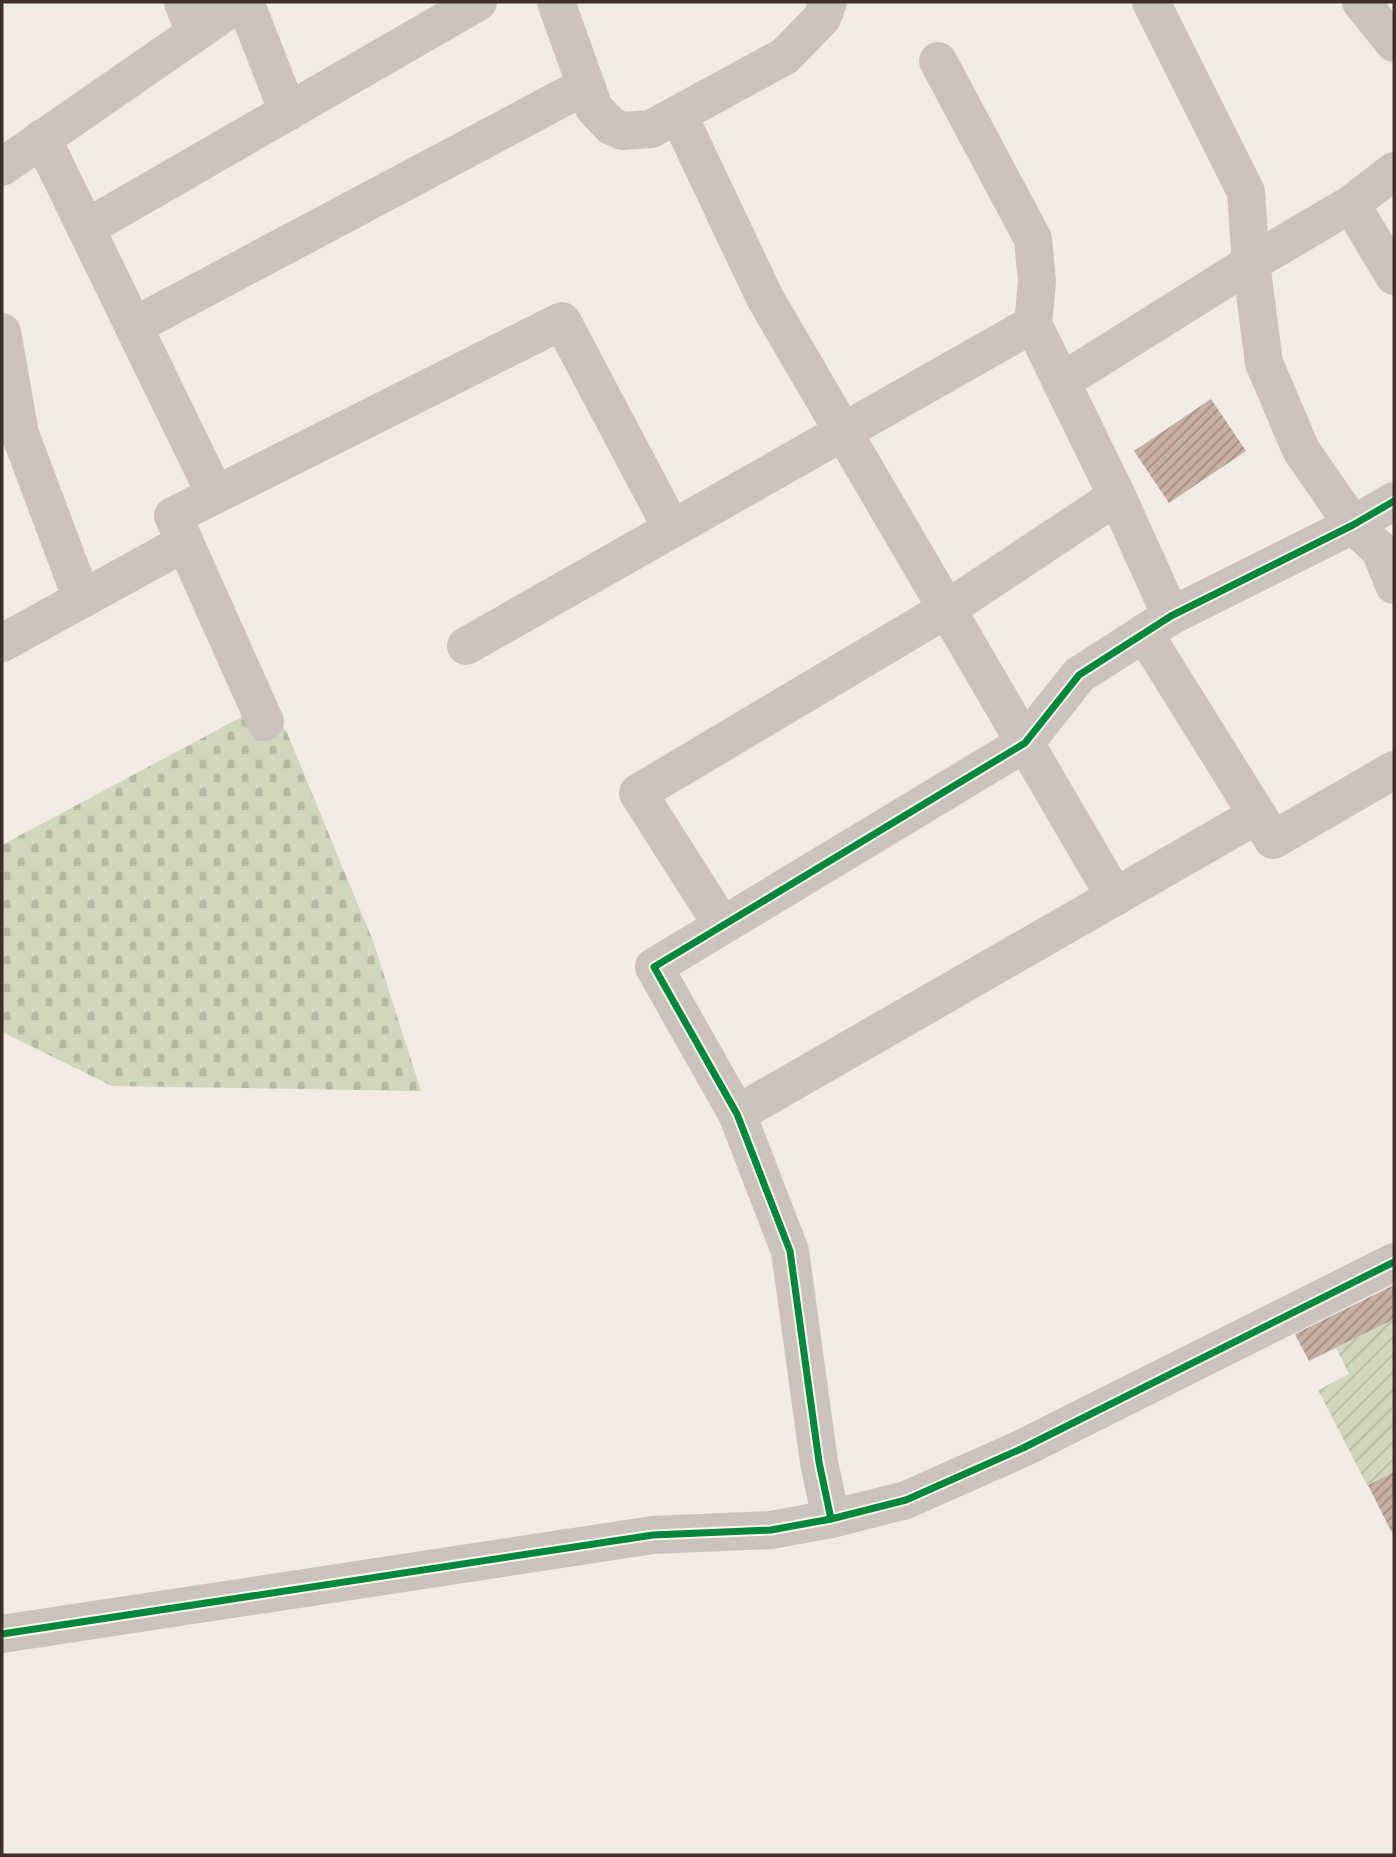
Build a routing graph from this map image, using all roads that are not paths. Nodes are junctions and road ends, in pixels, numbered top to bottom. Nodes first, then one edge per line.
1 (242, 2) edge
2 (478, 2) edge
3 (556, 2) edge
4 (828, 2) edge
5 (1151, 2) edge
6 (1361, 2) edge
7 (188, 17) edge
8 (1394, 43) edge
9 (938, 61) dead end
10 (585, 86) junction
11 (288, 112) junction
12 (678, 114) junction
13 (43, 138) junction
14 (2, 167) edge
15 (1394, 171) edge
16 (1351, 204) junction
17 (86, 228) junction
18 (1251, 263) junction
19 (1394, 276) edge
20 (1033, 324) junction
21 (134, 326) junction
22 (3, 347) edge
23 (1060, 382) junction
24 (844, 432) junction
25 (215, 495) junction
26 (1117, 496) junction
27 (1394, 502) edge
28 (1353, 525) junction
29 (672, 529) junction
30 (184, 543) junction
31 (1394, 585) edge
32 (82, 599) junction
33 (947, 608) junction
34 (1157, 624) junction
35 (2, 643) edge
36 (466, 646) dead end
37 (265, 722) dead end
38 (1025, 743) junction
39 (1394, 770) edge
40 (1257, 815) junction
41 (1115, 897) junction
42 (722, 925) junction
43 (737, 1114) junction
44 (1394, 1262) edge
45 (831, 1519) junction
46 (2, 1634) edge

1 - 7 street
1 - 11 street
2 - 11 street
3 - 10 street
4 - 12 street
5 - 18 street
6 - 8 street
7 - 13 street
9 - 20 street
10 - 12 street
10 - 21 street
11 - 17 street
12 - 24 street
13 - 14 street
13 - 17 street
15 - 16 street
16 - 18 street
16 - 19 street
17 - 21 street
18 - 23 street
18 - 28 street
20 - 23 street
20 - 24 street
21 - 25 street
22 - 32 street
23 - 26 street
24 - 29 street
24 - 33 street
25 - 29 street
25 - 30 street
26 - 33 street
26 - 34 street
27 - 28 street
28 - 31 street
28 - 34 street
29 - 36 street
30 - 32 street
30 - 37 street
32 - 35 street
33 - 38 street
33 - 42 street
34 - 38 street
34 - 40 street
38 - 41 street
38 - 42 street
39 - 40 street
40 - 41 street
41 - 43 street
42 - 43 street
43 - 45 street
44 - 45 street
45 - 46 street

